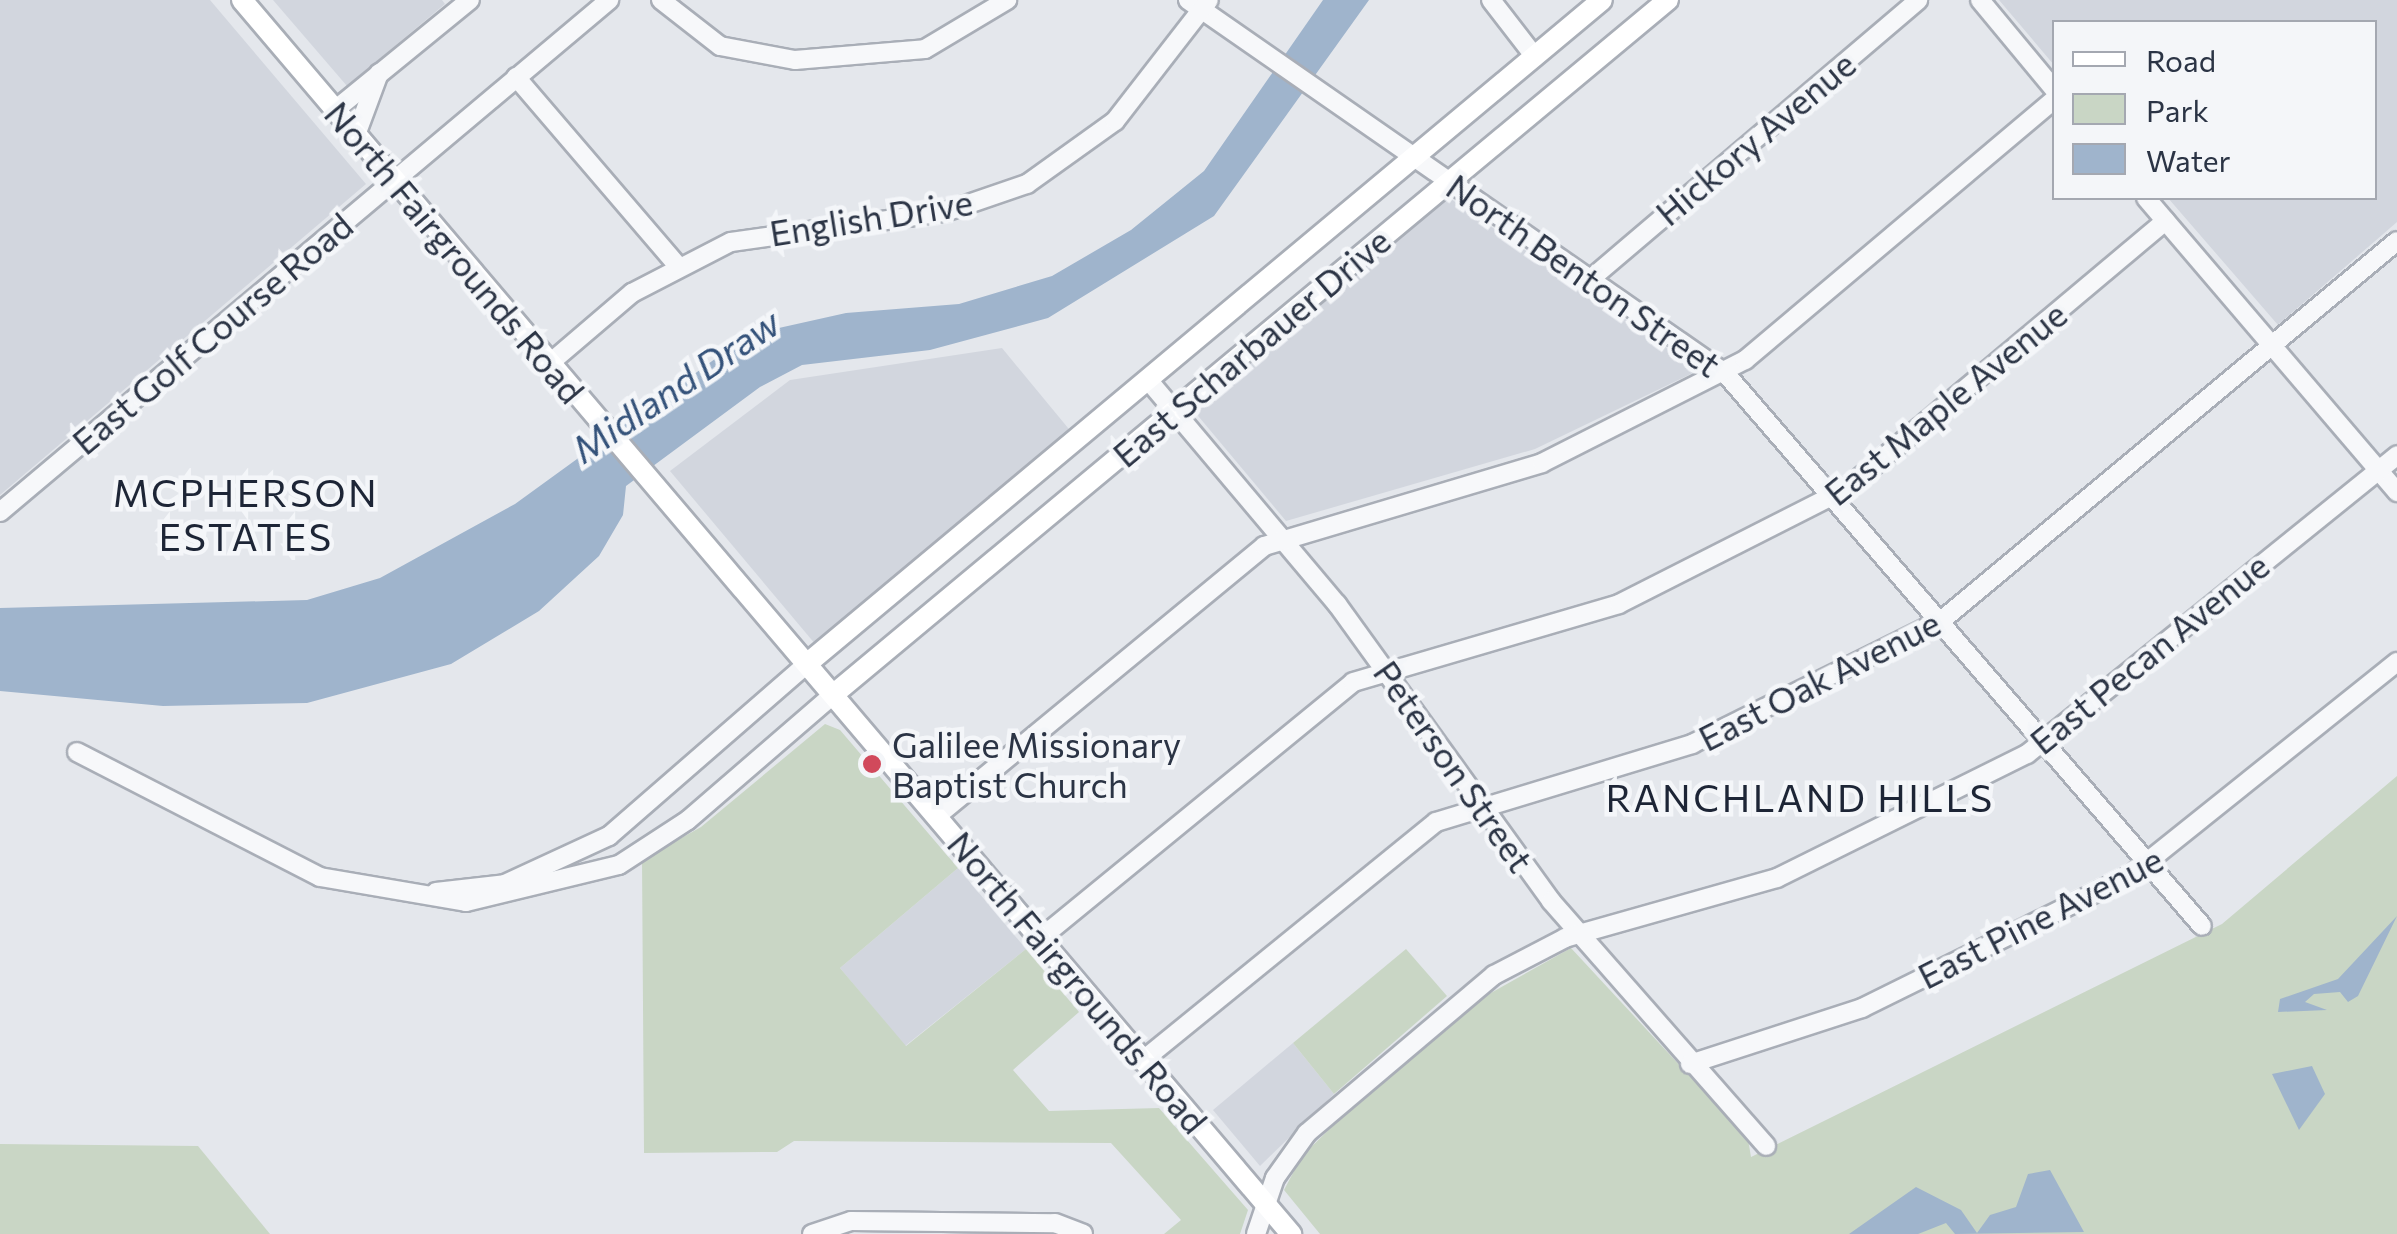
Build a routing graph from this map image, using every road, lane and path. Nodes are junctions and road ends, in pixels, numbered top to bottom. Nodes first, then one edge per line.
1 (242, 0) edge
2 (470, 0) edge
3 (608, 0) edge
4 (661, 0) edge
5 (1008, 0) edge
6 (1491, 0) edge
7 (1602, 0) edge
8 (1668, 0) edge
9 (1918, 0) edge
10 (1980, 0) edge
11 (1200, 3) edge
12 (1535, 58) junction
13 (379, 73) junction
14 (516, 77) junction
15 (2052, 87) edge
16 (2052, 102) edge
17 (335, 110) junction
18 (356, 135) junction
19 (1416, 156) junction
20 (394, 179) junction
21 (1451, 180) junction
22 (2148, 200) edge
23 (2165, 221) junction
24 (2397, 241) edge
25 (676, 264) junction
26 (1593, 277) junction
27 (2272, 346) junction
28 (550, 363) junction
29 (1725, 373) junction
30 (1148, 380) junction
31 (1175, 411) junction
32 (2397, 455) edge
33 (2378, 471) junction
34 (2397, 492) edge
35 (1836, 495) junction
36 (0, 512) edge
37 (1282, 538) junction
38 (1942, 620) junction
39 (2397, 662) edge
40 (808, 663) junction
41 (1384, 668) junction
42 (834, 694) junction
43 (2044, 742) junction
44 (76, 752) dead end
45 (1478, 804) junction
46 (938, 815) junction
47 (2148, 864) junction
48 (401, 896) junction
49 (2202, 926) dead end
50 (1579, 935) junction
51 (1042, 937) junction
52 (1142, 1060) junction
53 (1690, 1064) junction
54 (1766, 1146) dead end
55 (1268, 1206) junction
56 (1007, 1228) edge
57 (812, 1234) edge
58 (1083, 1234) edge
59 (1256, 1234) edge
60 (1291, 1234) edge

1 - 17 main road, North Fairgrounds Road
2 - 13 street
3 - 14 street, East Golf Course Road
4 - 5 street
6 - 12 street
7 - 12 main road, East Scharbauer Drive
8 - 21 main road, East Scharbauer Drive
9 - 26 street, Hickory Avenue
10 - 15 street
11 - 19 street, North Benton Street
11 - 25 street, English Drive
12 - 19 main road, East Scharbauer Drive
13 - 17 street
13 - 18 street
14 - 20 street, East Golf Course Road
14 - 25 street
16 - 29 street
17 - 18 main road, North Fairgrounds Road
18 - 20 main road, North Fairgrounds Road
19 - 21 street, North Benton Street
19 - 30 main road, East Scharbauer Drive
20 - 28 main road, North Fairgrounds Road
20 - 36 street, East Golf Course Road
21 - 26 street, North Benton Street
21 - 31 main road, East Scharbauer Drive
22 - 23 street
23 - 27 street
23 - 35 street, East Maple Avenue
24 - 27 street, East Oak Avenue
25 - 28 street, English Drive
26 - 29 street, North Benton Street
27 - 33 street
27 - 38 street, East Oak Avenue
28 - 40 main road, North Fairgrounds Road
29 - 35 street, North Benton Street
29 - 37 street
30 - 31 street, Peterson Street
30 - 40 main road, East Scharbauer Drive
31 - 37 street, Peterson Street
31 - 42 main road, East Scharbauer Drive
32 - 33 street, East Pecan Avenue
33 - 34 street
33 - 43 street, East Pecan Avenue
35 - 38 street, North Benton Street
35 - 41 street, East Maple Avenue
37 - 41 street, Peterson Street
37 - 46 street
38 - 43 street, North Benton Street
38 - 45 street, East Oak Avenue
39 - 47 street, East Pine Avenue
40 - 42 main road, North Fairgrounds Road
40 - 48 street
41 - 45 street, Peterson Street
41 - 51 street, East Maple Avenue
42 - 46 main road, North Fairgrounds Road
42 - 48 street
43 - 47 street, North Benton Street
43 - 50 street, East Pecan Avenue
44 - 48 street
45 - 50 street, Peterson Street
45 - 52 street, East Oak Avenue
46 - 51 main road, North Fairgrounds Road
47 - 49 street, North Benton Street
47 - 53 street, East Pine Avenue
50 - 53 street, Peterson Street
50 - 55 street, East Pecan Avenue
51 - 52 main road, North Fairgrounds Road
52 - 55 main road, North Fairgrounds Road
53 - 54 street, Peterson Street
55 - 59 street, East Pecan Avenue
55 - 60 main road, North Fairgrounds Road
56 - 57 street
56 - 58 street

